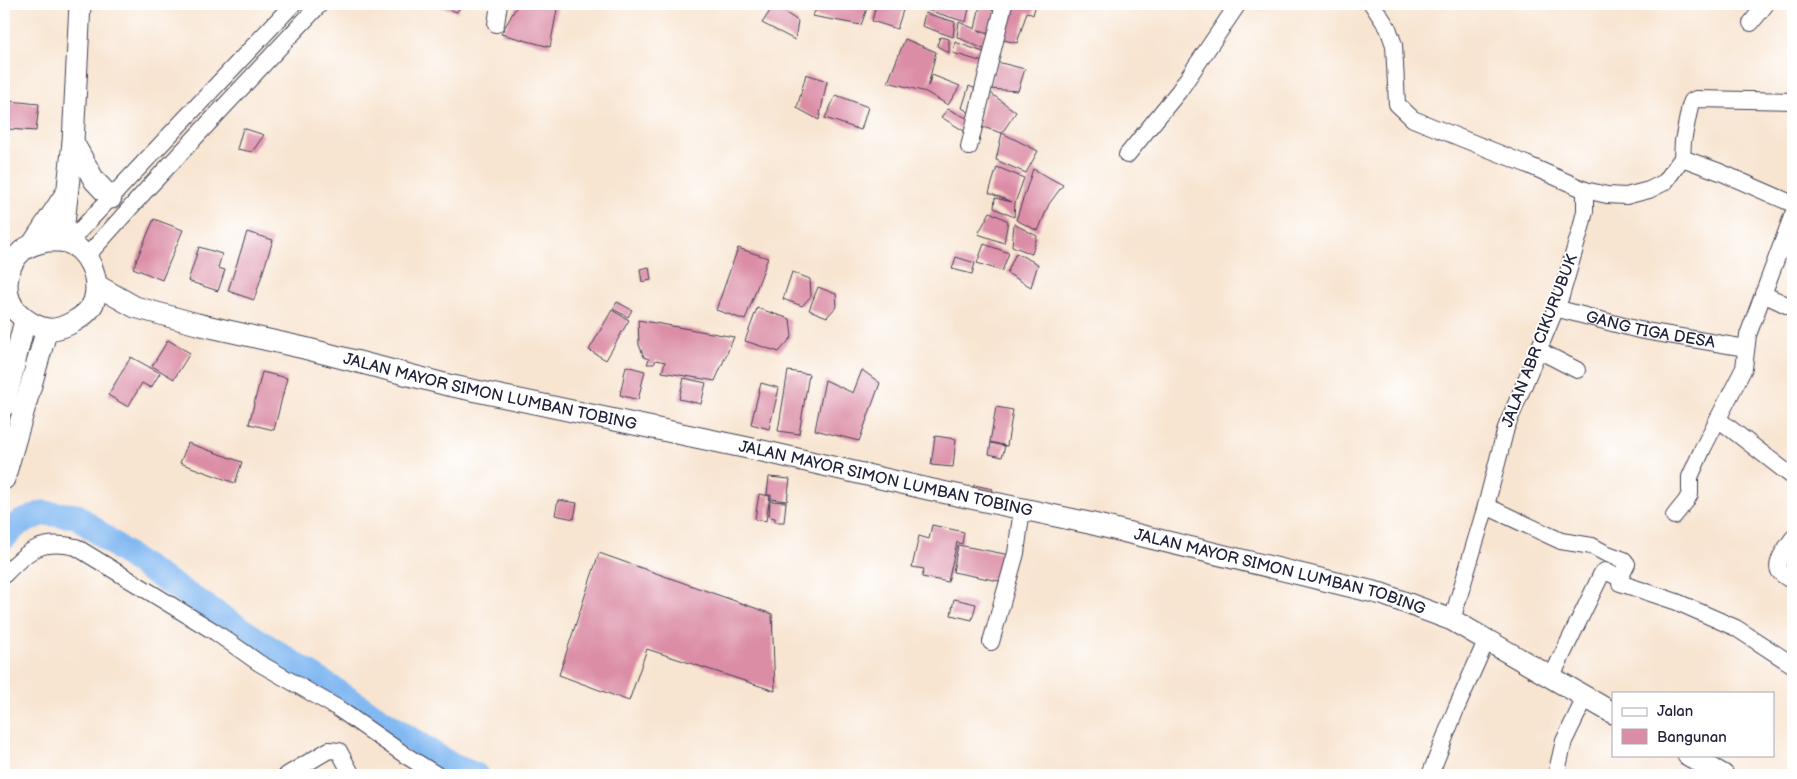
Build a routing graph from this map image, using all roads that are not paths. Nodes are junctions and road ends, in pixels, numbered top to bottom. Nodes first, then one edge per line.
1 (80, 4) edge
2 (294, 4) edge
3 (320, 4) edge
4 (499, 4) edge
5 (1004, 4) edge
6 (1238, 4) edge
7 (1372, 4) edge
8 (1766, 4) edge
9 (1751, 23) dead end
10 (496, 24) dead end
11 (1793, 96) edge
12 (73, 142) junction
13 (969, 147) dead end
14 (1127, 155) dead end
15 (1682, 158) junction
16 (1585, 190) junction
17 (66, 193) junction
18 (111, 198) junction
19 (1793, 204) edge
20 (1793, 214) edge
21 (65, 242) junction
22 (32, 245) junction
23 (86, 257) junction
24 (9, 260) edge
25 (96, 285) junction
26 (6, 294) edge
27 (1763, 294) junction
28 (135, 307) junction
29 (1555, 308) junction
30 (1793, 308) edge
31 (84, 315) junction
32 (25, 320) junction
33 (48, 329) junction
34 (1746, 348) junction
35 (1538, 350) junction
36 (1577, 370) dead end
37 (4, 406) edge
38 (1718, 419) junction
39 (1793, 477) edge
40 (4, 480) edge
41 (1486, 506) junction
42 (1022, 509) junction
43 (1674, 516) dead end
44 (1793, 538) edge
45 (4, 575) edge
46 (1620, 578) junction
47 (1793, 582) edge
48 (1452, 620) junction
49 (1487, 639) junction
50 (991, 642) dead end
51 (1793, 665) edge
52 (1551, 678) junction
53 (1585, 698) junction
54 (1612, 712) edge
55 (1690, 756) edge
56 (287, 775) edge
57 (352, 775) edge
58 (437, 775) edge
59 (1430, 775) edge
60 (1556, 775) edge
61 (1723, 775) edge

1 - 12 main road
2 - 18 street
3 - 23 street
4 - 10 street
5 - 13 street
6 - 14 street
7 - 16 street
8 - 9 street
11 - 15 street
12 - 17 main road
12 - 18 main road
15 - 16 street
15 - 19 street
16 - 29 street, JALAN ABR CIKURUBUK
17 - 21 main road
17 - 22 main road
18 - 21 street
20 - 27 street
21 - 22 main road
21 - 23 main road
22 - 24 main road
23 - 25 main road
24 - 26 main road
25 - 28 main road, JALAN MAYOR SIMON LUMBAN TOBING
25 - 31 main road
26 - 32 main road
27 - 30 street
27 - 34 street
28 - 31 main road, JALAN MAYOR SIMON LUMBAN TOBING
28 - 42 main road, JALAN MAYOR SIMON LUMBAN TOBING
29 - 34 street, GANG TIGA DESA
29 - 35 street, JALAN ABR CIKURUBUK
31 - 33 main road
32 - 33 main road
32 - 37 main road
33 - 40 main road
34 - 38 street
35 - 36 street
35 - 41 street, JALAN ABR CIKURUBUK
38 - 39 street
38 - 43 street
41 - 46 street
41 - 48 street, JALAN ABR CIKURUBUK
42 - 48 main road, JALAN MAYOR SIMON LUMBAN TOBING
42 - 50 street
44 - 47 street
45 - 58 street
46 - 51 street
46 - 52 street
48 - 49 main road, JALAN MAYOR SIMON LUMBAN TOBING
49 - 52 main road, JALAN MAYOR SIMON LUMBAN TOBING
49 - 59 street
52 - 53 main road, JALAN MAYOR SIMON LUMBAN TOBING
53 - 54 main road, JALAN MAYOR SIMON LUMBAN TOBING
53 - 60 street
55 - 61 main road
56 - 57 street

